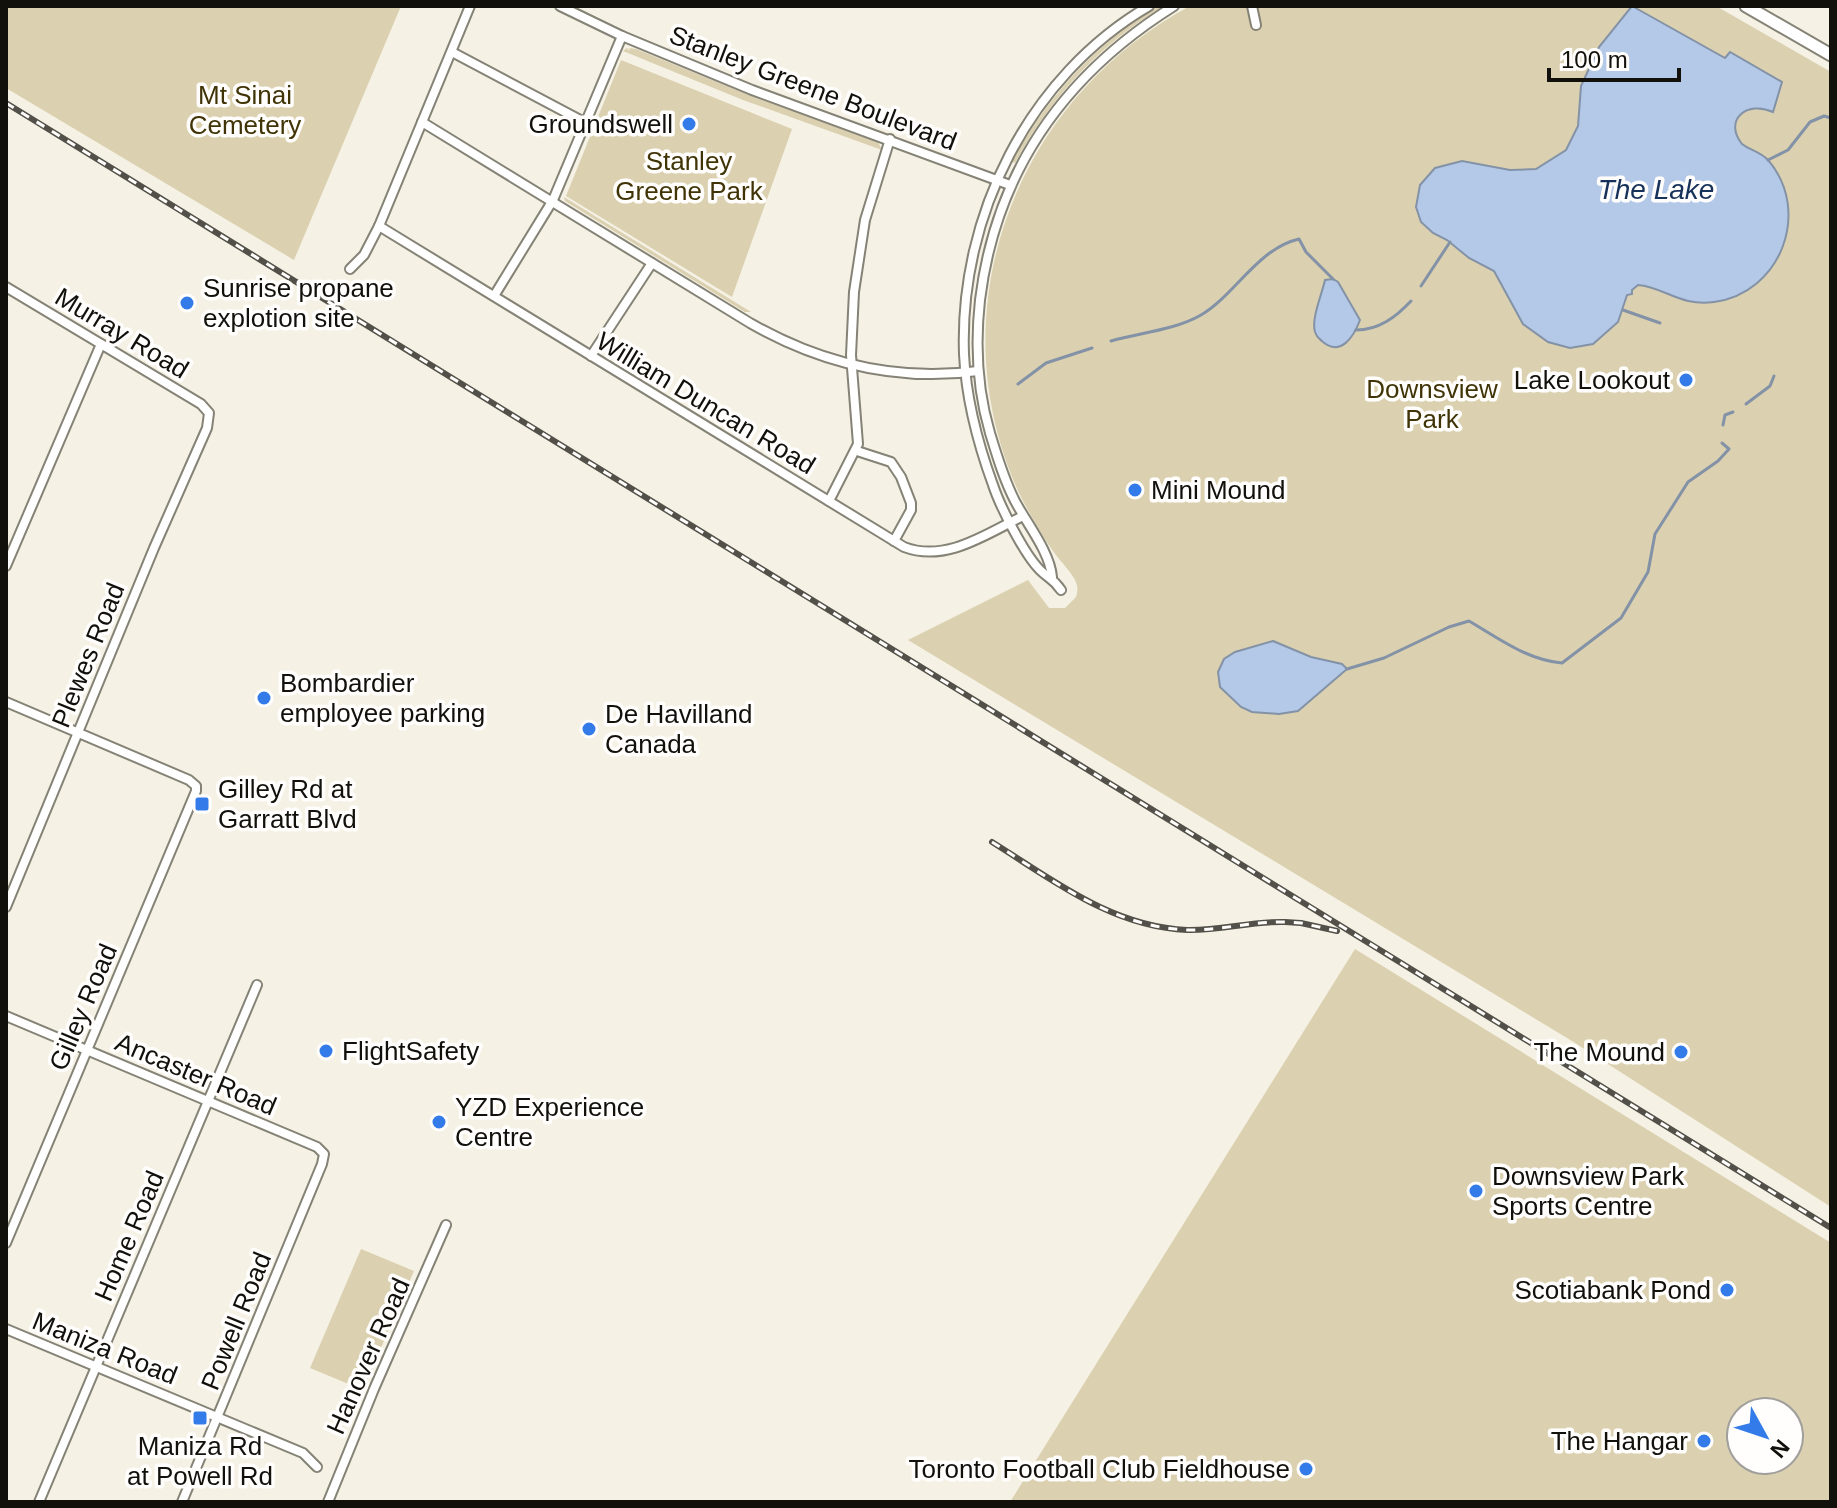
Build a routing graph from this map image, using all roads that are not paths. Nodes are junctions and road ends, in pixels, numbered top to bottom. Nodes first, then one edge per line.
1 (470, 6) edge
2 (560, 6) edge
3 (1149, 6) edge
4 (1174, 6) edge
5 (1252, 6) edge
6 (1746, 6) edge
7 (1256, 25) dead end
8 (622, 36) junction
9 (452, 52) junction
10 (1831, 55) edge
11 (422, 122) junction
12 (586, 123) junction
13 (890, 139) junction
14 (998, 179) junction
15 (1010, 185) junction
16 (553, 200) junction
17 (379, 226) junction
18 (652, 263) junction
19 (350, 269) dead end
20 (6, 287) edge
21 (494, 296) junction
22 (101, 344) junction
23 (591, 356) junction
24 (852, 366) junction
25 (978, 371) junction
26 (966, 373) junction
27 (209, 419) joint
28 (857, 451) junction
29 (829, 501) junction
30 (1023, 516) junction
31 (1011, 522) junction
32 (894, 541) junction
33 (6, 566) edge
34 (1052, 577) junction
35 (1061, 590) dead end
36 (6, 702) edge
37 (78, 733) junction
38 (6, 907) edge
39 (257, 985) dead end
40 (6, 1016) edge
41 (87, 1050) junction
42 (208, 1100) junction
43 (324, 1154) joint
44 (446, 1225) dead end
45 (6, 1243) edge
46 (6, 1329) edge
47 (96, 1367) junction
48 (218, 1417) junction
49 (317, 1467) dead end
50 (39, 1502) edge
51 (182, 1502) edge
52 (328, 1502) edge

1 - 9 street
2 - 8 street, Stanley Greene Boulevard
3 - 14 street
4 - 15 street
5 - 7 street
6 - 10 main road
8 - 12 street
8 - 13 street, Stanley Greene Boulevard
9 - 11 street
9 - 12 street
11 - 16 street
11 - 17 street
12 - 16 street
13 - 14 street, Stanley Greene Boulevard
13 - 24 street
14 - 15 street, Stanley Greene Boulevard
14 - 26 street
15 - 25 street
16 - 18 street
16 - 21 street
17 - 19 street
17 - 21 street, William Duncan Road
18 - 23 street
18 - 24 street
20 - 22 street, Murray Road
21 - 23 street, William Duncan Road
22 - 27 street, Murray Road
22 - 33 street
23 - 29 street, William Duncan Road
24 - 26 street
24 - 28 street
25 - 26 street
25 - 30 street
26 - 31 street
27 - 37 street, Plewes Road
28 - 29 street
28 - 32 street
29 - 32 street, William Duncan Road
30 - 31 street, William Duncan Road
30 - 34 street
31 - 32 street, William Duncan Road
31 - 34 street
34 - 35 street
36 - 37 street
37 - 38 street, Plewes Road
37 - 41 street, Gilley Road
39 - 42 street, Home Road
40 - 41 street, Ancaster Road
41 - 42 street, Ancaster Road
41 - 45 street, Gilley Road
42 - 43 street, Ancaster Road
42 - 47 street, Home Road
43 - 48 street, Powell Road
44 - 52 street, Hanover Road
46 - 47 street, Maniza Road
47 - 48 street, Maniza Road
47 - 50 street, Home Road
48 - 49 street, Maniza Road
48 - 51 street, Powell Road

